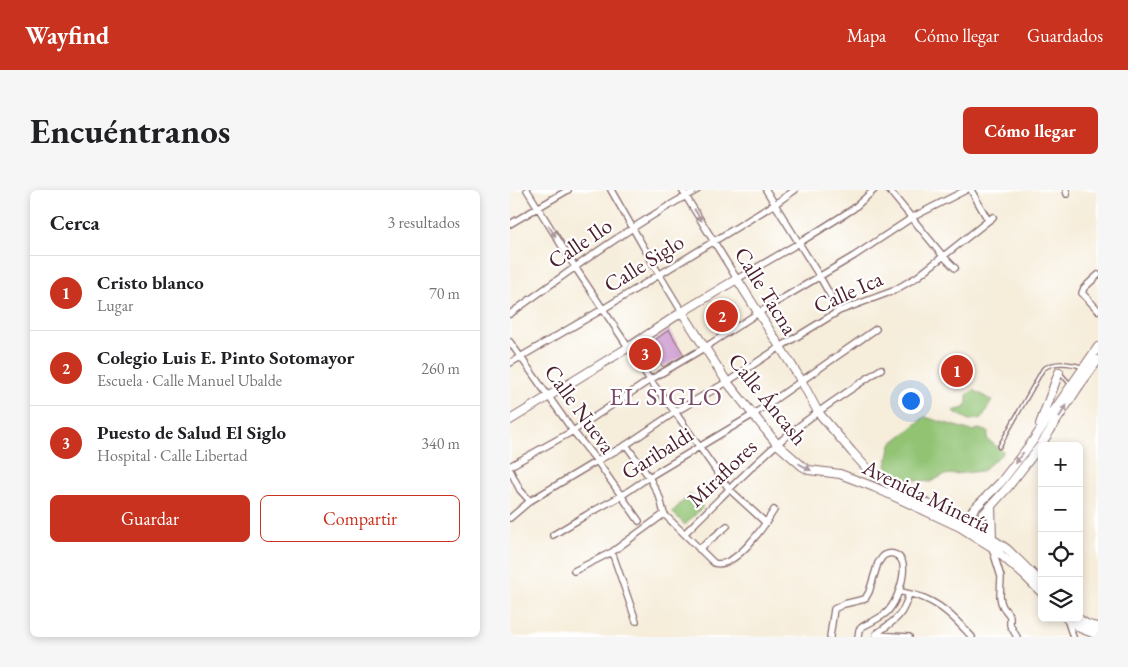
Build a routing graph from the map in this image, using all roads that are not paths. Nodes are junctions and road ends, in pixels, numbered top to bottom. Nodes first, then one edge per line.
1 (527, 190) edge
2 (568, 190) edge
3 (611, 190) edge
4 (682, 190) edge
5 (697, 190) edge
6 (766, 190) edge
7 (795, 190) edge
8 (874, 190) edge
9 (889, 190) edge
10 (966, 190) edge
11 (971, 190) edge
12 (686, 196) junction
13 (774, 204) junction
14 (537, 208) junction
15 (912, 217) junction
16 (510, 224) edge
17 (632, 228) junction
18 (714, 241) junction
19 (799, 243) junction
20 (943, 256) junction
21 (575, 267) junction
22 (956, 268) dead end
23 (659, 274) junction
24 (1098, 275) edge
25 (820, 277) junction
26 (737, 279) junction
27 (1097, 308) edge
28 (603, 309) junction
29 (839, 311) junction
30 (682, 312) junction
31 (758, 312) junction
32 (510, 314) edge
33 (876, 329) dead end
34 (510, 342) edge
35 (629, 347) junction
36 (780, 347) junction
37 (1098, 347) edge
38 (704, 348) junction
39 (520, 357) junction
40 (1098, 360) edge
41 (510, 363) edge
42 (1059, 368) junction
43 (881, 369) dead end
44 (1087, 369) junction
45 (650, 380) junction
46 (801, 380) junction
47 (727, 382) junction
48 (1074, 387) junction
49 (548, 396) junction
50 (675, 412) junction
51 (818, 412) junction
52 (754, 414) junction
53 (510, 420) edge
54 (573, 432) junction
55 (1032, 442) junction
56 (777, 444) junction
57 (626, 445) junction
58 (700, 447) junction
59 (999, 447) dead end
60 (597, 461) junction
61 (510, 468) edge
62 (840, 474) joint
63 (649, 478) junction
64 (1004, 484) junction
65 (729, 489) junction
66 (621, 496) junction
67 (530, 501) junction
68 (991, 506) junction
69 (774, 510) dead end
70 (664, 514) junction
71 (510, 518) edge
72 (638, 521) dead end
73 (766, 523) junction
74 (962, 524) junction
75 (726, 526) dead end
76 (971, 530) junction
77 (685, 533) junction
78 (553, 535) dead end
79 (992, 543) junction
80 (699, 549) junction
81 (612, 552) junction
82 (574, 571) dead end
83 (1038, 579) edge
84 (1038, 589) edge
85 (899, 591) junction
86 (909, 594) junction
87 (636, 622) dead end
88 (1068, 622) edge
89 (1071, 622) edge
90 (1083, 622) edge
91 (1098, 627) edge
92 (1098, 635) edge
93 (876, 636) edge
94 (830, 637) edge
95 (858, 637) edge
96 (910, 637) edge
97 (972, 637) edge
98 (1017, 637) edge
99 (1073, 637) edge

1 - 14 street
2 - 14 street
3 - 17 street, Calle Áncash
4 - 12 street, Calle Tacna
5 - 12 street, Calle Ilo
6 - 13 street
7 - 13 street, Calle Siglo
8 - 19 street
9 - 15 street
10 - 15 street
11 - 20 street, Calle Ica
12 - 17 street, Calle Ilo
12 -> 18 street, Calle Tacna
13 - 18 street, Calle Siglo
13 - 19 street
14 - 16 street
14 -> 21 street
15 - 20 street
15 - 25 street
17 - 21 street, Calle Ilo
17 - 23 street, Calle Áncash
18 - 23 street, Calle Siglo
18 - 26 street, Calle Tacna
19 - 25 street
19 - 26 street
20 - 22 street
20 - 29 street, Calle Ica
21 - 28 street
21 - 32 street, Calle Ilo
23 - 28 street, Calle Siglo
23 - 30 street, Calle Áncash
24 - 27 street
25 - 29 street
25 - 31 street
26 - 30 main road
26 - 31 main road, Calle Tacna
28 - 35 street
28 - 39 street, Calle Siglo
29 - 36 street, Calle Ica
30 - 35 main road
30 - 38 main road, Calle Áncash
31 - 36 main road, Calle Tacna
31 - 38 street
33 - 46 street, Garibaldi
34 - 39 street, Calle Nueva
35 - 45 street
35 - 49 main road
36 - 46 main road, Calle Tacna
36 - 47 street, Calle Ica
37 - 44 main road
38 - 45 street
38 - 47 main road, Calle Áncash
39 - 41 street, Calle Siglo
39 - 49 street, Calle Nueva
40 - 44 main road
42 - 44 lane
42 - 48 lane
42 - 55 main road
42 - 59 lane
43 - 51 street, Miraflores
44 - 48 main road
45 - 50 street
45 - 54 street
46 - 51 main road, Calle Tacna
46 - 52 street, Garibaldi
47 - 50 street, Calle Ica
47 - 52 main road, Calle Áncash
48 - 55 main road
64 -> 48 main road
49 - 53 main road
49 - 54 street, Calle Nueva
50 - 57 street, Calle Ica
50 - 58 street
51 - 56 street, Miraflores
51 - 74 main road, Avenida Minería
52 - 56 main road, Calle Áncash
52 - 58 street, Garibaldi
54 - 60 street, Calle Nueva
54 - 61 street
55 -> 64 main road
56 -> 62 main road, Calle Áncash
56 - 65 street, Miraflores
57 - 60 street, Calle Ica
57 - 63 street
58 - 63 street, Garibaldi
58 - 65 street
60 - 66 street, Calle Nueva
60 - 67 street, Calle Ica
61 - 67 street
62 - 74 main road, Avenida Minería
63 - 66 street, Garibaldi
63 - 70 street
64 - 68 main road
64 - 74 main road
65 - 73 street
65 - 77 street, Miraflores
66 - 72 street, Calle Nueva
66 - 78 street, Garibaldi
67 - 71 street, Calle Ica
68 - 76 main road
68 - 79 main road
69 - 73 street
70 - 77 street
70 - 81 street
73 - 80 street
74 - 76 main road, Avenida Minería
75 - 80 street
76 - 79 main road, Avenida Minería
77 - 80 street
79 - 83 main road, Avenida Minería
79 - 84 main road, Avenida Minería
79 - 98 street
81 - 82 street
81 - 87 street
85 - 86 street
85 - 94 street
85 - 95 street
86 - 93 street
86 - 97 street
88 - 99 street
89 - 92 main road
90 - 91 main road
93 - 96 street

